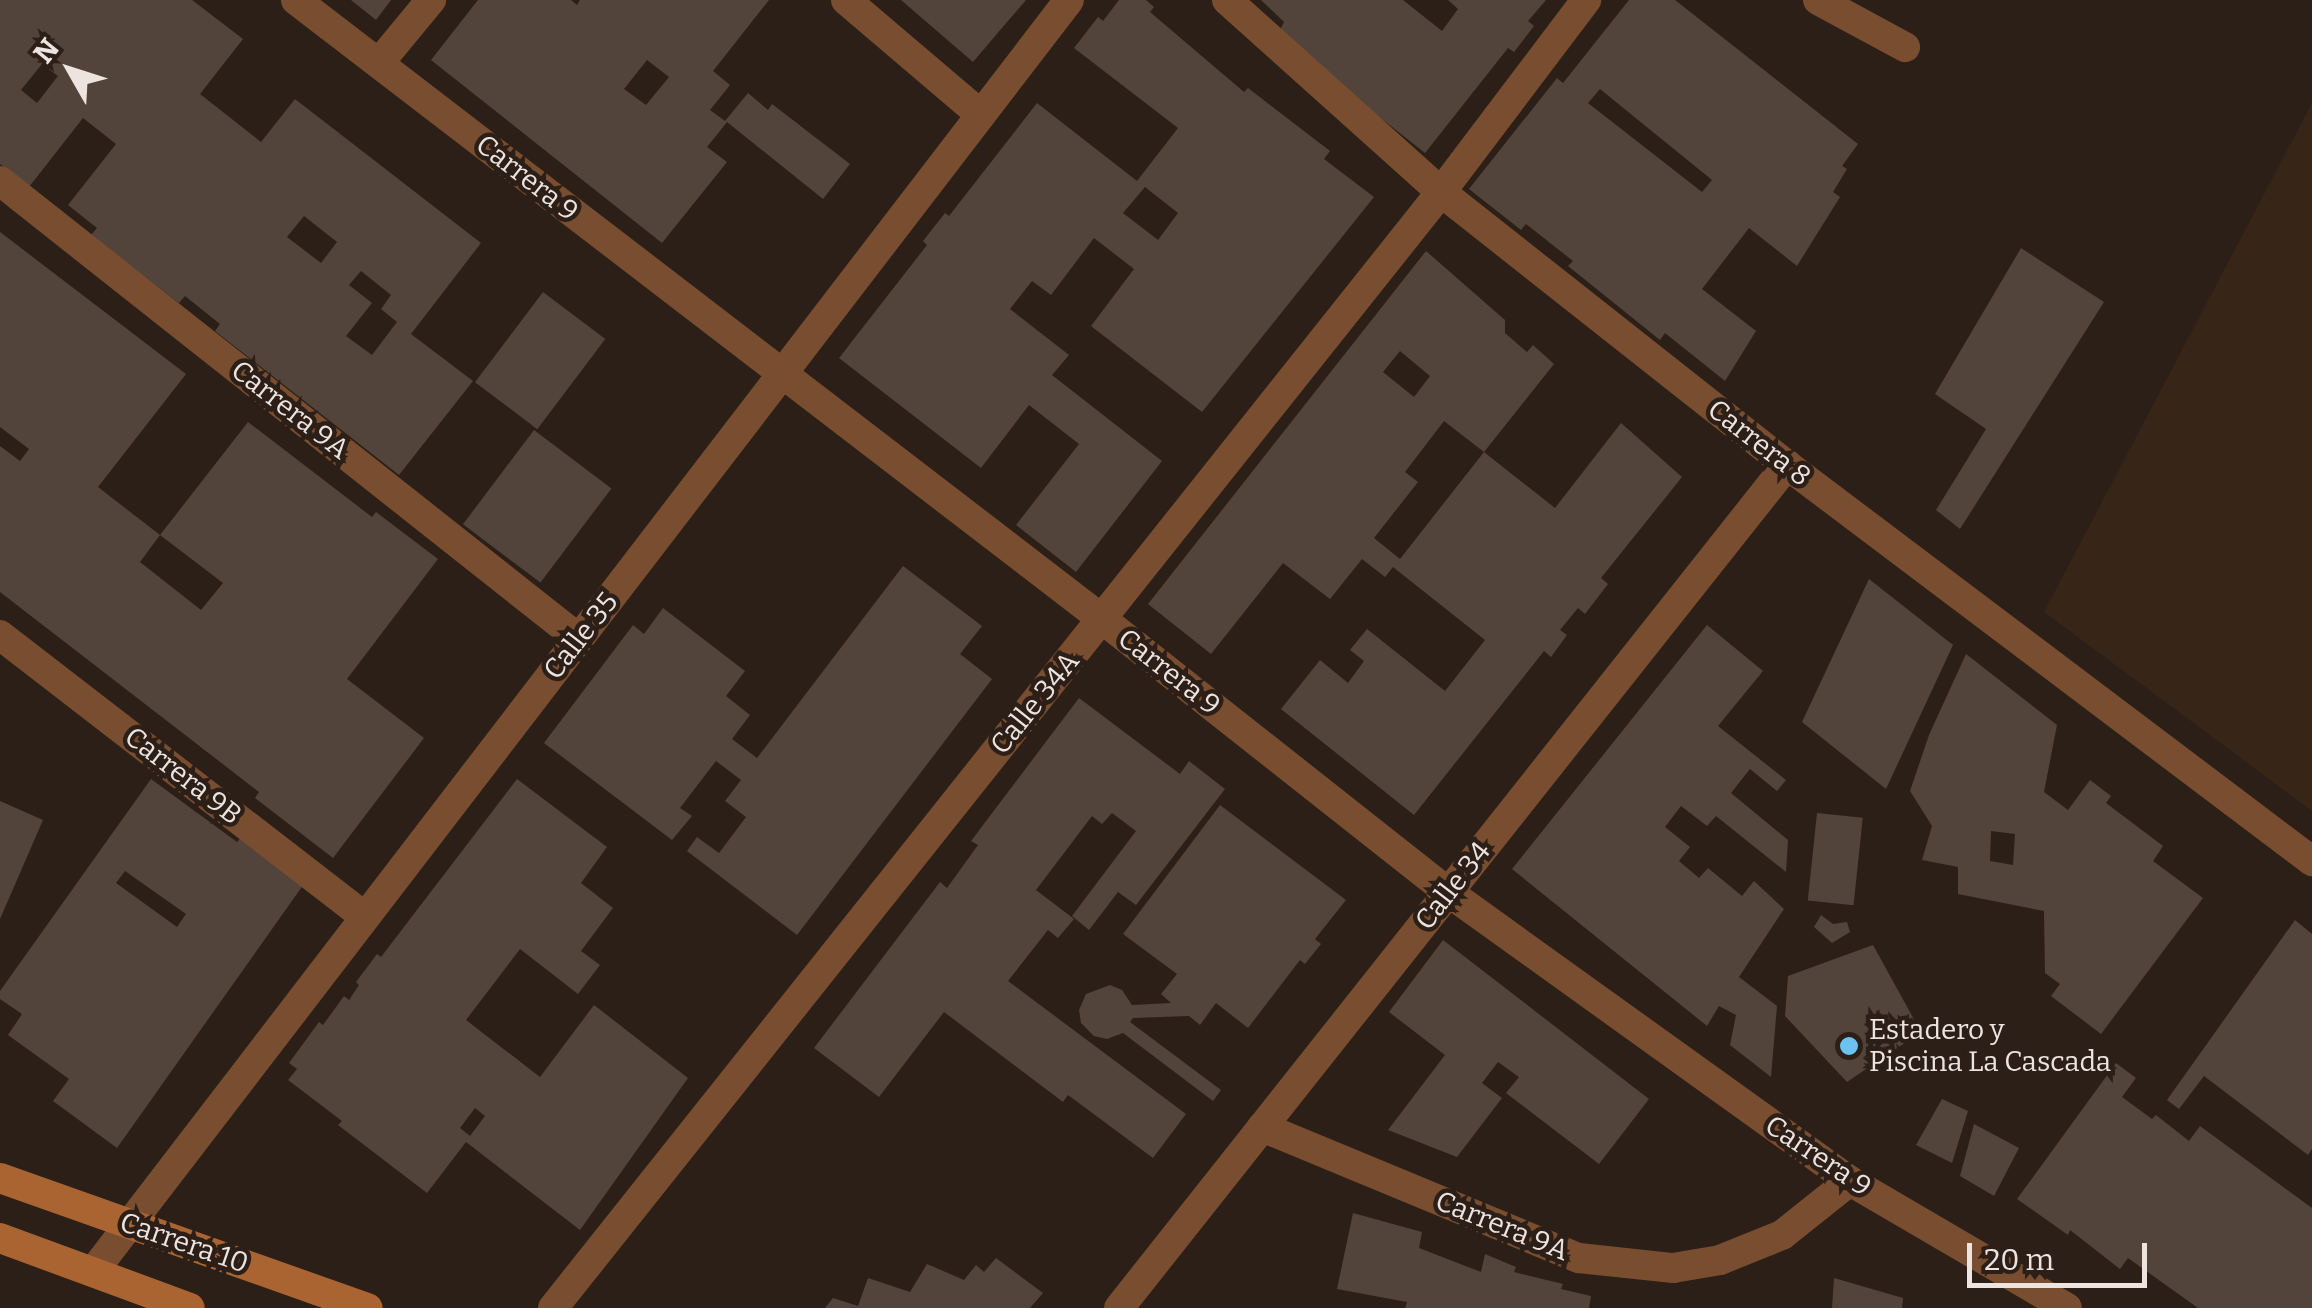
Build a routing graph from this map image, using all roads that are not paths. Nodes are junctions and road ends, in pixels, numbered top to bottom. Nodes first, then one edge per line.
1 (296, 0) edge
2 (431, 0) edge
3 (846, 0) edge
4 (1069, 0) edge
5 (1227, 0) edge
6 (1586, 0) edge
7 (1818, 0) edge
8 (1905, 46) dead end
9 (379, 63) junction
10 (982, 115) junction
11 (0, 181) edge
12 (1442, 192) junction
13 (782, 374) junction
14 (1787, 465) junction
15 (1102, 619) junction
16 (0, 635) edge
17 (579, 638) junction
18 (2312, 861) edge
19 (1448, 892) junction
20 (365, 917) junction
21 (1262, 1127) junction
22 (0, 1178) edge
23 (1850, 1182) junction
24 (129, 1224) junction
25 (0, 1238) edge
26 (93, 1272) junction
27 (190, 1308) edge
28 (368, 1308) edge
29 (553, 1308) edge
30 (1119, 1308) edge
31 (2067, 1308) edge

1 - 9 street, Carrera 9
2 - 9 street
3 - 10 street
4 - 10 street, Calle 35
5 - 12 street, Carrera 8
6 - 12 street, Calle 34A
7 - 8 street
9 - 13 street, Carrera 9
10 - 13 street, Calle 35
11 - 17 street, Carrera 9A
12 - 14 street, Carrera 8
12 - 15 street, Calle 34A
13 - 15 street, Carrera 9
13 - 17 street, Calle 35
14 - 18 street, Carrera 8
14 - 19 street, Calle 34
15 - 19 street, Carrera 9
15 - 29 street, Calle 34A
16 - 20 street, Carrera 9B
17 - 20 street, Calle 35
19 - 21 street, Calle 34
19 - 23 street, Carrera 9
20 - 24 street, Calle 35
21 - 23 street, Carrera 9A
21 - 30 street, Calle 34
22 - 24 main road, Carrera 10
23 - 31 street, Carrera 9
24 - 26 street, Calle 35
24 - 28 main road, Carrera 10
25 - 26 main road, Carrera 10
26 - 27 main road, Carrera 10

